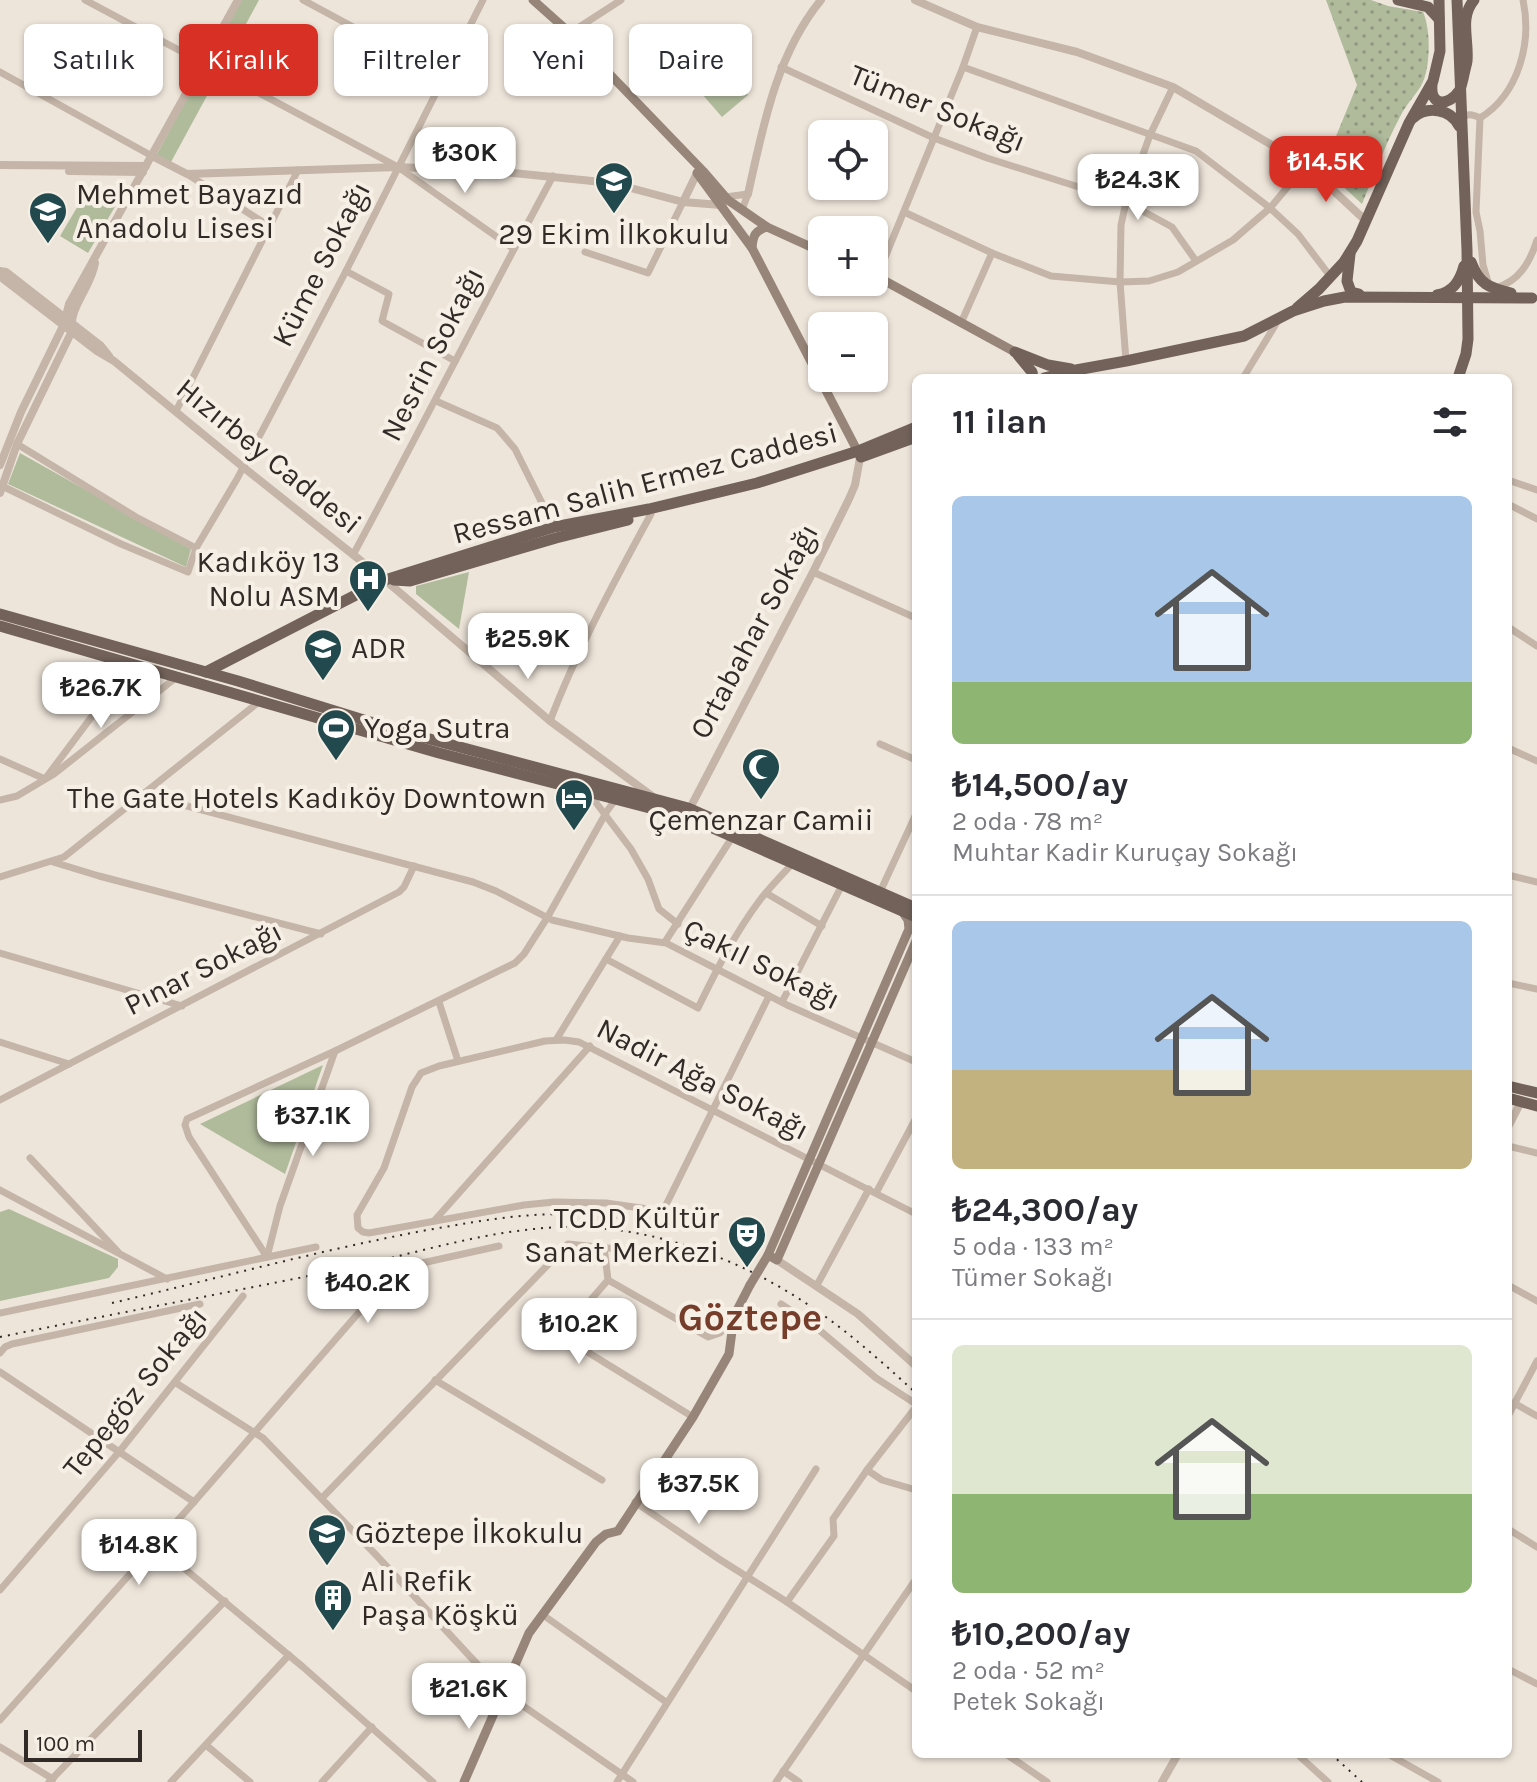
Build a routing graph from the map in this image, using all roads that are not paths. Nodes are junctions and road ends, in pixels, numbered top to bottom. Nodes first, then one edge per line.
1 (85, 0) edge
2 (238, 0) edge
3 (303, 0) edge
4 (483, 0) edge
5 (533, 0) edge
6 (621, 0) edge
7 (915, 0) edge
8 (1398, 0) edge
9 (1439, 0) edge
10 (1457, 0) edge
11 (1474, 0) edge
12 (1523, 0) edge
13 (818, 1) edge
14 (1440, 20) junction
15 (224, 24) edge
16 (348, 24) edge
17 (471, 24) edge
18 (560, 24) edge
19 (584, 24) edge
20 (977, 27) junction
21 (179, 51) edge
22 (781, 67) junction
23 (963, 67) junction
24 (0, 72) edge
25 (613, 79) edge
26 (1433, 81) junction
27 (1173, 87) junction
28 (1460, 90) junction
29 (184, 96) edge
30 (264, 96) edge
31 (434, 96) edge
32 (1480, 118) junction
33 (1409, 123) junction
34 (1461, 124) junction
35 (1150, 135) junction
36 (934, 138) junction
37 (680, 150) junction
38 (152, 156) junction
39 (1306, 165) junction
40 (0, 167) edge
41 (398, 167) junction
42 (145, 169) junction
43 (298, 170) junction
44 (697, 173) junction
45 (187, 174) junction
46 (553, 176) junction
47 (748, 194) junction
48 (725, 201) junction
49 (683, 202) junction
50 (1126, 202) junction
51 (1270, 208) junction
52 (742, 210) junction
53 (904, 212) junction
54 (1366, 221) junction
55 (269, 226) junction
56 (767, 227) junction
57 (1537, 240) edge
58 (808, 246) edge
59 (888, 247) edge
60 (752, 248) junction
61 (514, 249) junction
62 (1467, 250) junction
63 (585, 252) dead end
64 (1350, 252) junction
65 (992, 253) junction
66 (1196, 261) junction
67 (346, 271) junction
68 (2, 272) edge
69 (1330, 276) junction
70 (1120, 282) junction
71 (888, 283) edge
72 (1492, 288) junction
73 (1363, 295) junction
74 (1421, 297) junction
75 (1468, 298) junction
76 (1534, 298) edge
77 (1293, 311) junction
78 (1280, 317) junction
79 (68, 323) junction
80 (961, 323) junction
81 (1015, 352) junction
82 (114, 361) junction
83 (455, 361) junction
84 (1126, 361) junction
85 (1076, 370) junction
86 (1032, 374) edge
87 (1060, 374) edge
88 (1070, 374) edge
89 (1245, 374) edge
90 (1459, 374) edge
91 (436, 401) junction
92 (176, 411) junction
93 (912, 429) edge
94 (912, 438) edge
95 (17, 444) junction
96 (859, 454) junction
97 (0, 465) edge
98 (243, 467) junction
99 (1512, 481) edge
100 (1, 488) edge
101 (1537, 490) edge
102 (1512, 506) edge
103 (650, 511) junction
104 (1537, 519) edge
105 (554, 527) junction
106 (196, 548) junction
107 (353, 555) junction
108 (813, 572) junction
109 (385, 580) junction
110 (912, 616) edge
111 (0, 623) edge
112 (1512, 630) edge
113 (1537, 646) edge
114 (246, 651) junction
115 (132, 663) junction
116 (206, 672) junction
117 (178, 676) junction
118 (224, 677) junction
119 (234, 693) junction
120 (261, 700) junction
121 (550, 721) junction
122 (880, 744) dead end
123 (1512, 750) edge
124 (912, 758) edge
125 (0, 759) edge
126 (1537, 761) edge
127 (45, 779) junction
128 (580, 791) junction
129 (142, 794) junction
130 (616, 799) junction
131 (656, 799) junction
132 (0, 800) edge
133 (688, 808) junction
134 (605, 815) junction
135 (697, 821) junction
136 (912, 823) edge
137 (733, 836) junction
138 (53, 862) junction
139 (793, 863) junction
140 (414, 866) junction
141 (1512, 876) edge
142 (0, 877) edge
143 (1537, 882) edge
144 (842, 885) junction
145 (880, 892) junction
146 (766, 893) junction
147 (912, 906) edge
148 (899, 909) junction
149 (912, 915) edge
150 (547, 918) junction
151 (678, 924) junction
152 (822, 926) junction
153 (321, 934) junction
154 (620, 936) junction
155 (665, 942) junction
156 (912, 950) edge
157 (0, 953) edge
158 (606, 959) junction
159 (717, 968) junction
160 (1512, 984) edge
161 (1537, 989) edge
162 (769, 996) junction
163 (439, 1002) junction
164 (782, 1002) junction
165 (182, 1006) junction
166 (862, 1039) junction
167 (556, 1040) junction
168 (0, 1042) edge
169 (872, 1044) junction
170 (590, 1046) junction
171 (335, 1051) junction
172 (912, 1060) edge
173 (458, 1061) junction
174 (69, 1064) junction
175 (1512, 1087) edge
176 (1537, 1093) edge
177 (1512, 1099) edge
178 (0, 1100) edge
179 (1521, 1102) junction
180 (1537, 1106) edge
181 (713, 1110) junction
182 (1512, 1119) edge
183 (912, 1125) edge
184 (1512, 1147) edge
185 (1537, 1153) edge
186 (30, 1158) dead end
187 (815, 1162) junction
188 (0, 1190) edge
189 (872, 1191) junction
190 (912, 1212) edge
191 (434, 1221) junction
192 (499, 1246) dead end
193 (316, 1247) dead end
194 (604, 1247) junction
195 (638, 1251) dead end
196 (122, 1256) junction
197 (267, 1257) junction
198 (773, 1258) junction
199 (167, 1279) junction
200 (608, 1280) junction
201 (817, 1285) junction
202 (1512, 1287) edge
203 (243, 1296) dead end
204 (1537, 1301) edge
205 (200, 1304) dead end
206 (781, 1304) dead end
207 (0, 1313) edge
208 (734, 1316) junction
209 (0, 1353) edge
210 (1537, 1361) edge
211 (912, 1362) edge
212 (0, 1372) edge
213 (435, 1380) junction
214 (176, 1383) junction
215 (912, 1403) edge
216 (1514, 1403) junction
217 (1512, 1407) edge
218 (912, 1411) edge
219 (1537, 1416) edge
220 (693, 1417) junction
221 (255, 1433) junction
222 (119, 1452) junction
223 (816, 1469) dead end
224 (867, 1470) junction
225 (602, 1480) dead end
226 (912, 1489) edge
227 (322, 1498) junction
228 (194, 1502) junction
229 (635, 1502) junction
230 (1512, 1531) edge
231 (156, 1545) junction
232 (1537, 1547) edge
233 (746, 1576) junction
234 (912, 1585) edge
235 (0, 1590) edge
236 (225, 1601) junction
237 (787, 1602) junction
238 (543, 1615) junction
239 (864, 1654) junction
240 (289, 1655) junction
241 (1512, 1671) edge
242 (1537, 1684) edge
243 (912, 1688) edge
244 (503, 1692) junction
245 (666, 1702) junction
246 (0, 1720) edge
247 (372, 1727) junction
248 (206, 1745) junction
249 (0, 1747) edge
250 (1012, 1758) edge
251 (1176, 1758) edge
252 (1301, 1758) edge
253 (1395, 1758) edge
254 (1407, 1758) edge
255 (1404, 1763) junction
256 (783, 1771) junction
257 (619, 1778) edge
258 (51, 1780) edge
259 (171, 1782) edge
260 (250, 1782) edge
261 (322, 1782) edge
262 (433, 1782) edge
263 (464, 1782) edge
264 (633, 1782) edge
265 (776, 1782) edge
266 (799, 1782) edge
267 (1047, 1782) edge
268 (1162, 1782) edge
269 (1328, 1782) edge
270 (1438, 1782) edge

1 - 21 street
2 - 15 street
3 - 16 street
4 - 17 street, Küme Sokağı
5 - 18 main road
6 - 19 street
7 - 20 street
8 - 14 main road
9 - 14 main road
10 - 28 main road
11 - 28 main road
12 - 32 street
13 - 22 street
14 - 26 main road
20 - 23 street
20 - 27 street
22 - 36 street, Tümer Sokağı
22 - 47 street
23 - 35 street
23 - 36 street
24 - 38 street
25 - 37 main road
26 - 28 main road
26 - 33 main road
27 - 35 street
27 - 39 street
28 - 34 main road
29 - 38 street
30 - 41 street
31 - 41 street, Küme Sokağı
32 - 34 street
32 - 72 street
33 - 34 main road
33 - 54 main road
34 - 62 main road
35 - 50 street
35 - 51 street
36 - 50 street, Tümer Sokağı
36 - 53 street
37 - 44 main road
37 - 48 main road
38 - 42 street
38 - 45 street
39 - 51 street
39 - 54 street
40 - 42 street
41 - 43 street
41 - 46 street
41 - 61 street
41 - 67 street, Küme Sokağı
42 - 79 street
43 - 45 street
43 - 55 street
44 - 48 main road
44 - 49 street
45 - 55 street
46 - 49 street
46 - 61 street, Nesrin Sokağı
47 - 48 street
47 - 52 street
48 - 49 street
48 - 52 main road
48 - 60 main road
49 - 63 street
50 - 66 street, Tümer Sokağı
50 - 70 street
51 - 66 street
51 - 69 street
52 - 56 main road
53 - 59 street
53 - 65 street
54 - 64 main road
55 - 92 street
56 - 58 main road
56 - 60 main road
57 - 72 street
60 - 96 main road
61 - 83 street, Nesrin Sokağı
62 - 72 main road
62 - 74 main road
62 - 75 main road
64 - 69 main road
64 - 73 main road
65 - 70 street
65 - 80 street
66 - 70 street
67 - 83 street
67 - 98 street, Küme Sokağı
68 - 79 street, Hızırbey Caddesi
69 - 77 main road
70 - 84 street
71 - 80 main road
72 - 76 main road
73 - 74 main road
73 - 77 main road
74 - 75 main road
75 - 76 main road
75 - 90 main road
77 - 78 main road
78 - 84 main road
78 - 89 street
79 - 82 street, Hızırbey Caddesi
79 - 82 street, Hızırbey Caddesi
79 - 95 street
79 - 97 street
80 - 81 main road
81 - 85 main road
81 - 86 main road
82 - 92 street, Hızırbey Caddesi
83 - 91 street, Nesrin Sokağı
84 - 85 main road
85 - 87 main road
85 - 88 main road
91 - 105 street
91 - 107 street, Nesrin Sokağı
92 - 98 street, Hızırbey Caddesi
93 - 96 main road, Ressam Salih Ermez Caddesi
94 - 96 main road, Ressam Salih Ermez Caddesi
95 - 100 street
95 - 106 street
96 - 103 main road, Ressam Salih Ermez Caddesi
96 - 108 street, Ortabahar Sokağı
98 - 106 street, Küme Sokağı
98 - 107 street, Hızırbey Caddesi
99 - 101 street
100 - 106 street, Küme Sokağı
102 - 104 street
103 - 105 main road, Ressam Salih Ermez Caddesi
103 - 109 main road, Ressam Salih Ermez Caddesi
103 - 121 street
105 - 109 main road, Ressam Salih Ermez Caddesi
107 - 109 street, Hızırbey Caddesi
108 - 110 street
108 - 133 street, Ortabahar Sokağı
109 - 114 main road, Ressam Salih Ermez Caddesi
109 - 121 street, Hızırbey Caddesi
111 - 115 main road
111 - 116 main road
112 - 113 street
114 - 116 main road, Ressam Salih Ermez Caddesi
114 - 118 main road
115 - 117 main road
115 - 127 street
116 - 118 main road
117 - 119 main road
117 - 127 street
118 - 119 main road
118 - 131 main road
119 - 120 main road
120 - 128 main road
120 - 129 street
121 - 131 street, Hızırbey Caddesi
122 - 124 street
123 - 126 street
125 - 127 street
127 - 132 street
128 - 130 main road
128 - 134 street
129 - 138 street
129 - 140 street, Çakıl Sokağı
130 - 134 street
130 - 135 main road
131 - 133 main road
133 - 135 street
133 - 145 main road
134 - 150 street
134 - 151 street
135 - 137 main road
136 - 145 street
137 - 139 main road
137 - 151 street
138 - 142 street
138 - 153 street
139 - 144 main road
139 - 146 street
140 - 150 street, Çakıl Sokağı
140 - 153 street, Pınar Sokağı
141 - 143 street
144 - 148 main road
144 - 152 street
145 - 147 main road
146 - 152 street
146 - 159 street
148 - 149 main road
148 - 166 main road
150 - 154 street, Çakıl Sokağı
150 - 163 street
151 - 155 street
152 - 164 street
153 - 165 street, Pınar Sokağı
154 - 155 street, Çakıl Sokağı
154 - 158 street
155 - 159 street, Çakıl Sokağı
156 - 169 main road
157 - 165 street
158 - 159 street
158 - 167 street
159 - 162 street, Çakıl Sokağı
160 - 161 street
162 - 164 street, Çakıl Sokağı
162 - 181 street
163 - 171 street
163 - 173 street
164 - 166 street, Çakıl Sokağı
165 - 174 street, Pınar Sokağı
166 - 169 street, Çakıl Sokağı
166 - 187 main road
167 - 170 street, Nadir Ağa Sokağı
167 - 173 street, Nadir Ağa Sokağı
168 - 174 street
169 - 172 street, Çakıl Sokağı
169 - 187 main road
170 - 181 street, Nadir Ağa Sokağı
170 - 191 street
171 - 197 street
171 - 197 street
173 - 191 street, Nadir Ağa Sokağı
174 - 178 street, Pınar Sokağı
175 - 176 main road
177 - 179 main road
179 - 180 main road
179 - 182 street
181 - 187 street, Nadir Ağa Sokağı
181 - 191 street
183 - 189 street
184 - 185 street
186 - 196 street
187 - 189 street, Nadir Ağa Sokağı
187 - 198 main road
188 - 196 street
189 - 190 street, Nadir Ağa Sokağı
189 - 201 street
192 - 221 street
193 - 197 street
194 - 195 street
194 - 200 street
194 - 213 street
196 - 199 street
197 - 199 street
198 - 201 street
198 - 208 main road, bridge
199 - 207 street
200 - 208 street
200 - 220 street
201 - 211 street
202 - 204 street
203 - 214 street, Tepegöz Sokağı
205 - 209 street
206 - 215 street
208 - 220 main road
210 - 216 street
212 - 222 street
213 - 225 street
213 - 227 street
214 - 221 street
214 - 222 street, Tepegöz Sokağı
216 - 217 street
216 - 219 street
218 - 224 street
220 - 229 main road
221 - 227 street
221 - 228 street
222 - 228 street
222 - 235 street, Tepegöz Sokağı
223 - 233 street
224 - 226 street
224 - 237 street
227 - 244 street
228 - 231 street
229 - 233 street
229 - 238 main road
230 - 232 street
231 - 236 street
231 - 246 street
233 - 237 street
233 - 245 street
234 - 239 street
236 - 240 street
236 - 258 street
237 - 239 street
238 - 244 main road
238 - 245 street
239 - 243 street
239 - 256 street
240 - 247 street
240 - 248 street
241 - 242 street
244 - 257 street
244 - 263 main road
245 - 257 street
247 - 261 street
247 - 262 street
248 - 259 street
248 - 260 street
249 - 258 street
250 - 267 street
251 - 268 street
252 - 269 street
253 - 255 street
254 - 255 street
255 - 270 street
256 - 265 street
256 - 266 street
257 - 264 street

